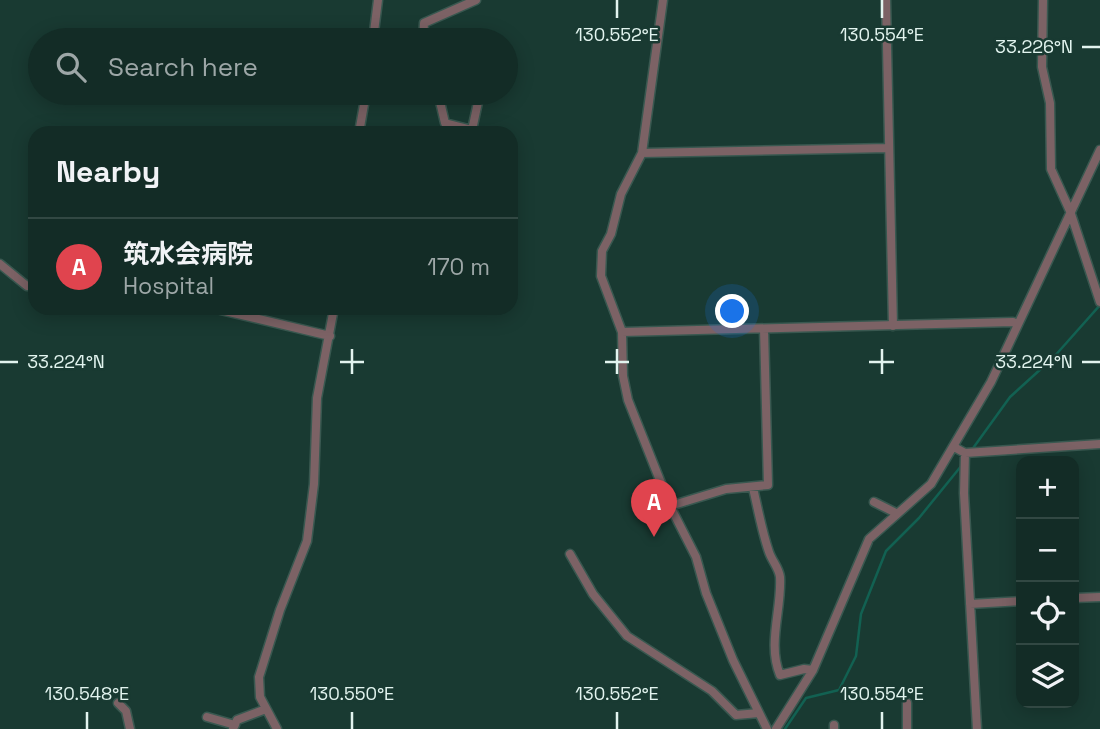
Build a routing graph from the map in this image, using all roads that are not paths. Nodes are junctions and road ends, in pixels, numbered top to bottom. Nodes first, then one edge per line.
1 (378, 0) edge
2 (452, 0) edge
3 (476, 0) edge
4 (663, 0) edge
5 (886, 0) edge
6 (1043, 0) edge
7 (451, 13) junction
8 (374, 28) edge
9 (424, 28) edge
10 (364, 105) edge
11 (441, 105) edge
12 (477, 105) edge
13 (360, 126) edge
14 (458, 126) edge
15 (473, 126) edge
16 (889, 148) junction
17 (1100, 150) edge
18 (642, 152) junction
19 (1070, 211) junction
20 (0, 264) edge
21 (28, 286) edge
22 (1100, 302) edge
23 (242, 315) edge
24 (333, 315) edge
25 (1013, 322) dead end
26 (893, 326) junction
27 (764, 329) junction
28 (622, 332) junction
29 (330, 336) junction
30 (1100, 444) edge
31 (954, 447) junction
32 (965, 453) junction
33 (753, 488) junction
34 (874, 502) dead end
35 (670, 506) junction
36 (896, 513) junction
37 (570, 554) dead end
38 (1100, 597) edge
39 (1079, 598) edge
40 (1016, 601) edge
41 (970, 604) junction
42 (813, 670) junction
43 (118, 703) dead end
44 (907, 703) dead end
45 (266, 709) junction
46 (759, 713) junction
47 (207, 717) dead end
48 (234, 727) edge
49 (130, 729) edge
50 (277, 729) edge
51 (767, 729) edge
52 (776, 729) edge
53 (907, 729) edge
54 (977, 729) edge

1 - 8 street
2 - 7 street
3 - 7 street
4 - 18 street
5 - 16 street
6 - 19 street
7 - 9 street
10 - 13 street
11 - 14 street
12 - 15 street
16 - 18 street
16 - 26 street
17 - 19 street
18 - 28 street
19 - 22 street
19 - 31 street
20 - 21 street
23 - 29 street
24 - 29 street
25 - 26 street
26 - 27 street
27 - 28 street
27 - 33 street
28 - 35 street
29 - 45 street
30 - 32 street
31 - 32 street
31 - 36 street
32 - 41 street
33 - 35 street
33 - 42 street
34 - 36 street
35 - 46 street
36 - 42 street
37 - 46 street
38 - 39 street
40 - 41 street
41 - 54 street
42 - 52 street
43 - 49 street
44 - 53 street
45 - 48 street
45 - 50 street
46 - 51 street
47 - 48 street

